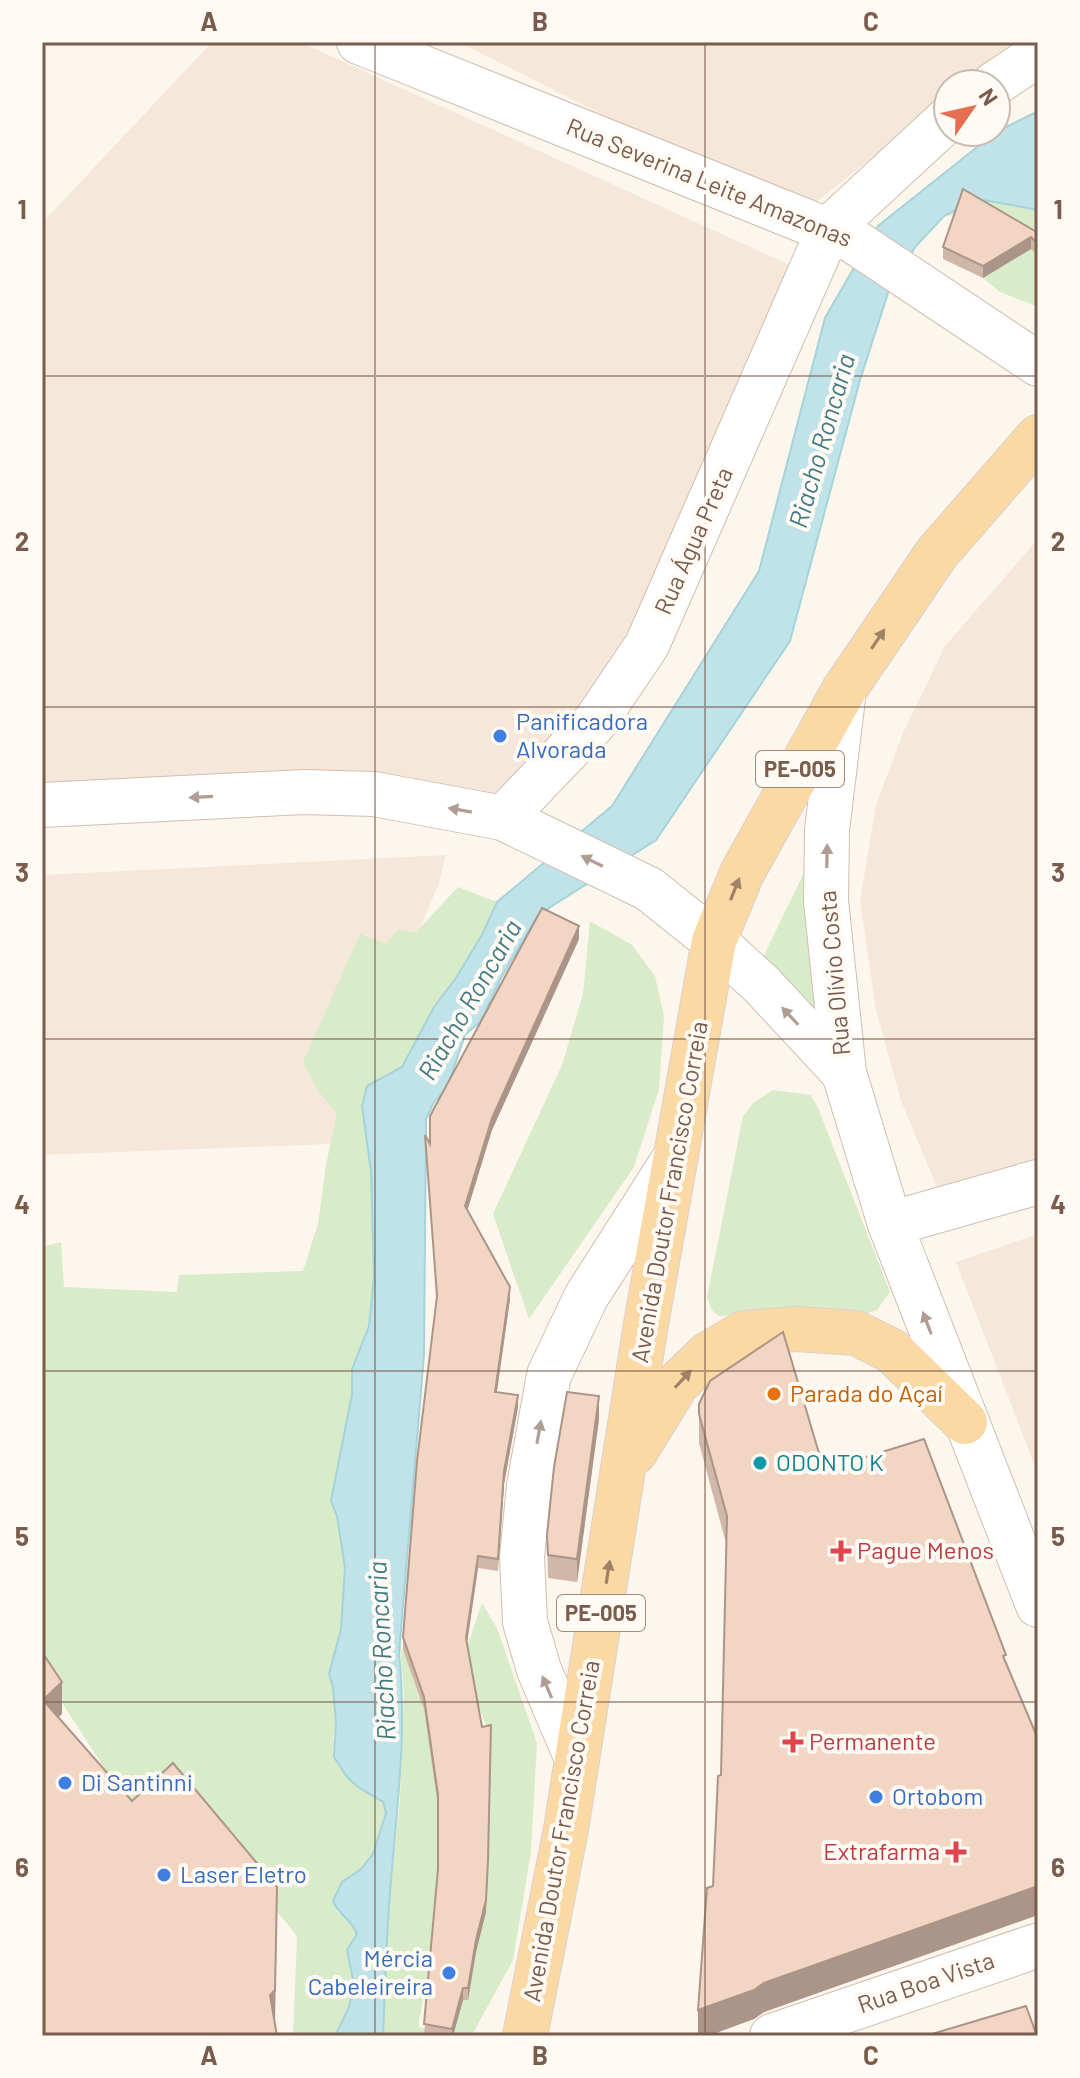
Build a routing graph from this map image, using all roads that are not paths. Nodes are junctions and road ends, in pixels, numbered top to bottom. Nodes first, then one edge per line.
1 (359, 42) edge
2 (1038, 55) edge
3 (1012, 72) edge
4 (932, 136) edge
5 (840, 234) junction
6 (1038, 364) edge
7 (1038, 437) edge
8 (844, 690) junction
9 (42, 805) edge
10 (518, 825) junction
11 (714, 941) junction
12 (844, 1073) junction
13 (676, 1155) junction
14 (1038, 1182) edge
15 (890, 1224) junction
16 (965, 1422) junction
17 (625, 1467) junction
18 (1038, 1605) edge
19 (577, 1759) junction
20 (1036, 1946) dead end
21 (525, 2036) edge
22 (772, 2036) edge

1 - 5 street, Rua Severina Leite Amazonas
2 - 3 street
4 - 5 street
5 - 6 street, Rua Severina Leite Amazonas
5 - 10 street, Rua Água Preta
8 -> 7 main road, Avenida Doutor Francisco Correia / PE-005
11 -> 8 main road, Avenida Doutor Francisco Correia / PE-005
12 -> 8 street, Rua Olívio Costa
10 -> 9 street, Rua Olívio Costa
11 -> 10 street, Rua Olívio Costa
12 -> 11 street, Rua Olívio Costa
11 - 13 main road, Avenida Doutor Francisco Correia / PE-005
12 - 15 street
13 - 17 main road, Avenida Doutor Francisco Correia / PE-005
19 -> 13 street, PE-005
14 - 15 street
16 -> 15 street
17 -> 16 main road
16 - 18 street
19 -> 17 main road, Avenida Doutor Francisco Correia / PE-005
19 - 21 main road, Avenida Doutor Francisco Correia / PE-005
20 - 22 street, Rua Boa Vista

